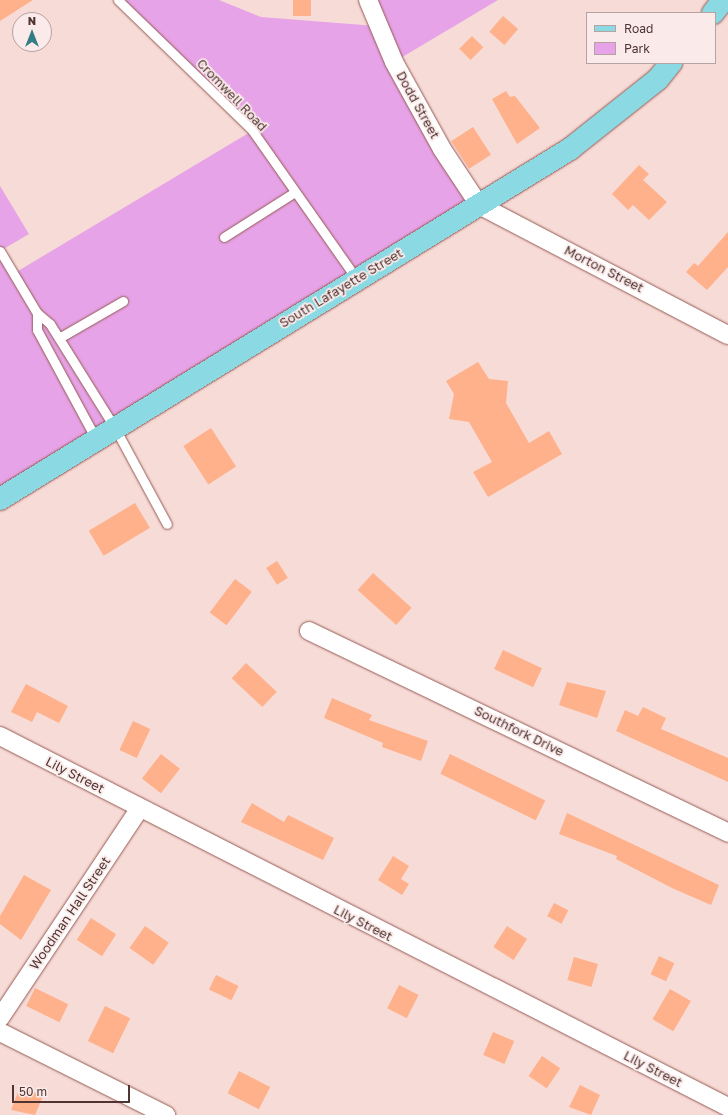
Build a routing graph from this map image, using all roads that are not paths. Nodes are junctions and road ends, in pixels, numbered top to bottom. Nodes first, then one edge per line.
1 (118, 0) edge
2 (368, 0) edge
3 (723, 0) edge
4 (713, 12) edge
5 (670, 64) edge
6 (295, 192) junction
7 (479, 205) junction
8 (224, 237) dead end
9 (0, 251) edge
10 (356, 278) junction
11 (123, 301) dead end
12 (37, 314) junction
13 (728, 335) edge
14 (59, 338) junction
15 (115, 428) junction
16 (96, 439) junction
17 (0, 499) edge
18 (167, 524) dead end
19 (309, 631) dead end
20 (0, 736) edge
21 (140, 808) junction
22 (728, 833) edge
23 (0, 1018) edge
24 (0, 1032) edge
25 (728, 1107) edge
26 (166, 1115) edge

1 - 6 lane, Cromwell Road
2 - 7 street, Dodd Street
3 - 4 main road
5 - 7 main road, South Lafayette Street
6 - 8 lane
6 - 10 lane, Cromwell Road
7 - 10 main road, South Lafayette Street
7 - 13 street, Morton Street
9 - 12 lane
10 - 15 main road, South Lafayette Street
11 - 14 lane
12 - 14 lane
12 - 16 lane
14 - 15 lane
15 - 16 main road, South Lafayette Street
15 - 18 lane
16 - 17 main road, South Lafayette Street
19 - 22 street, Southfork Drive
20 - 21 street, Lily Street
21 - 23 street, Woodman Hall Street
21 - 25 street, Lily Street
24 - 26 street

